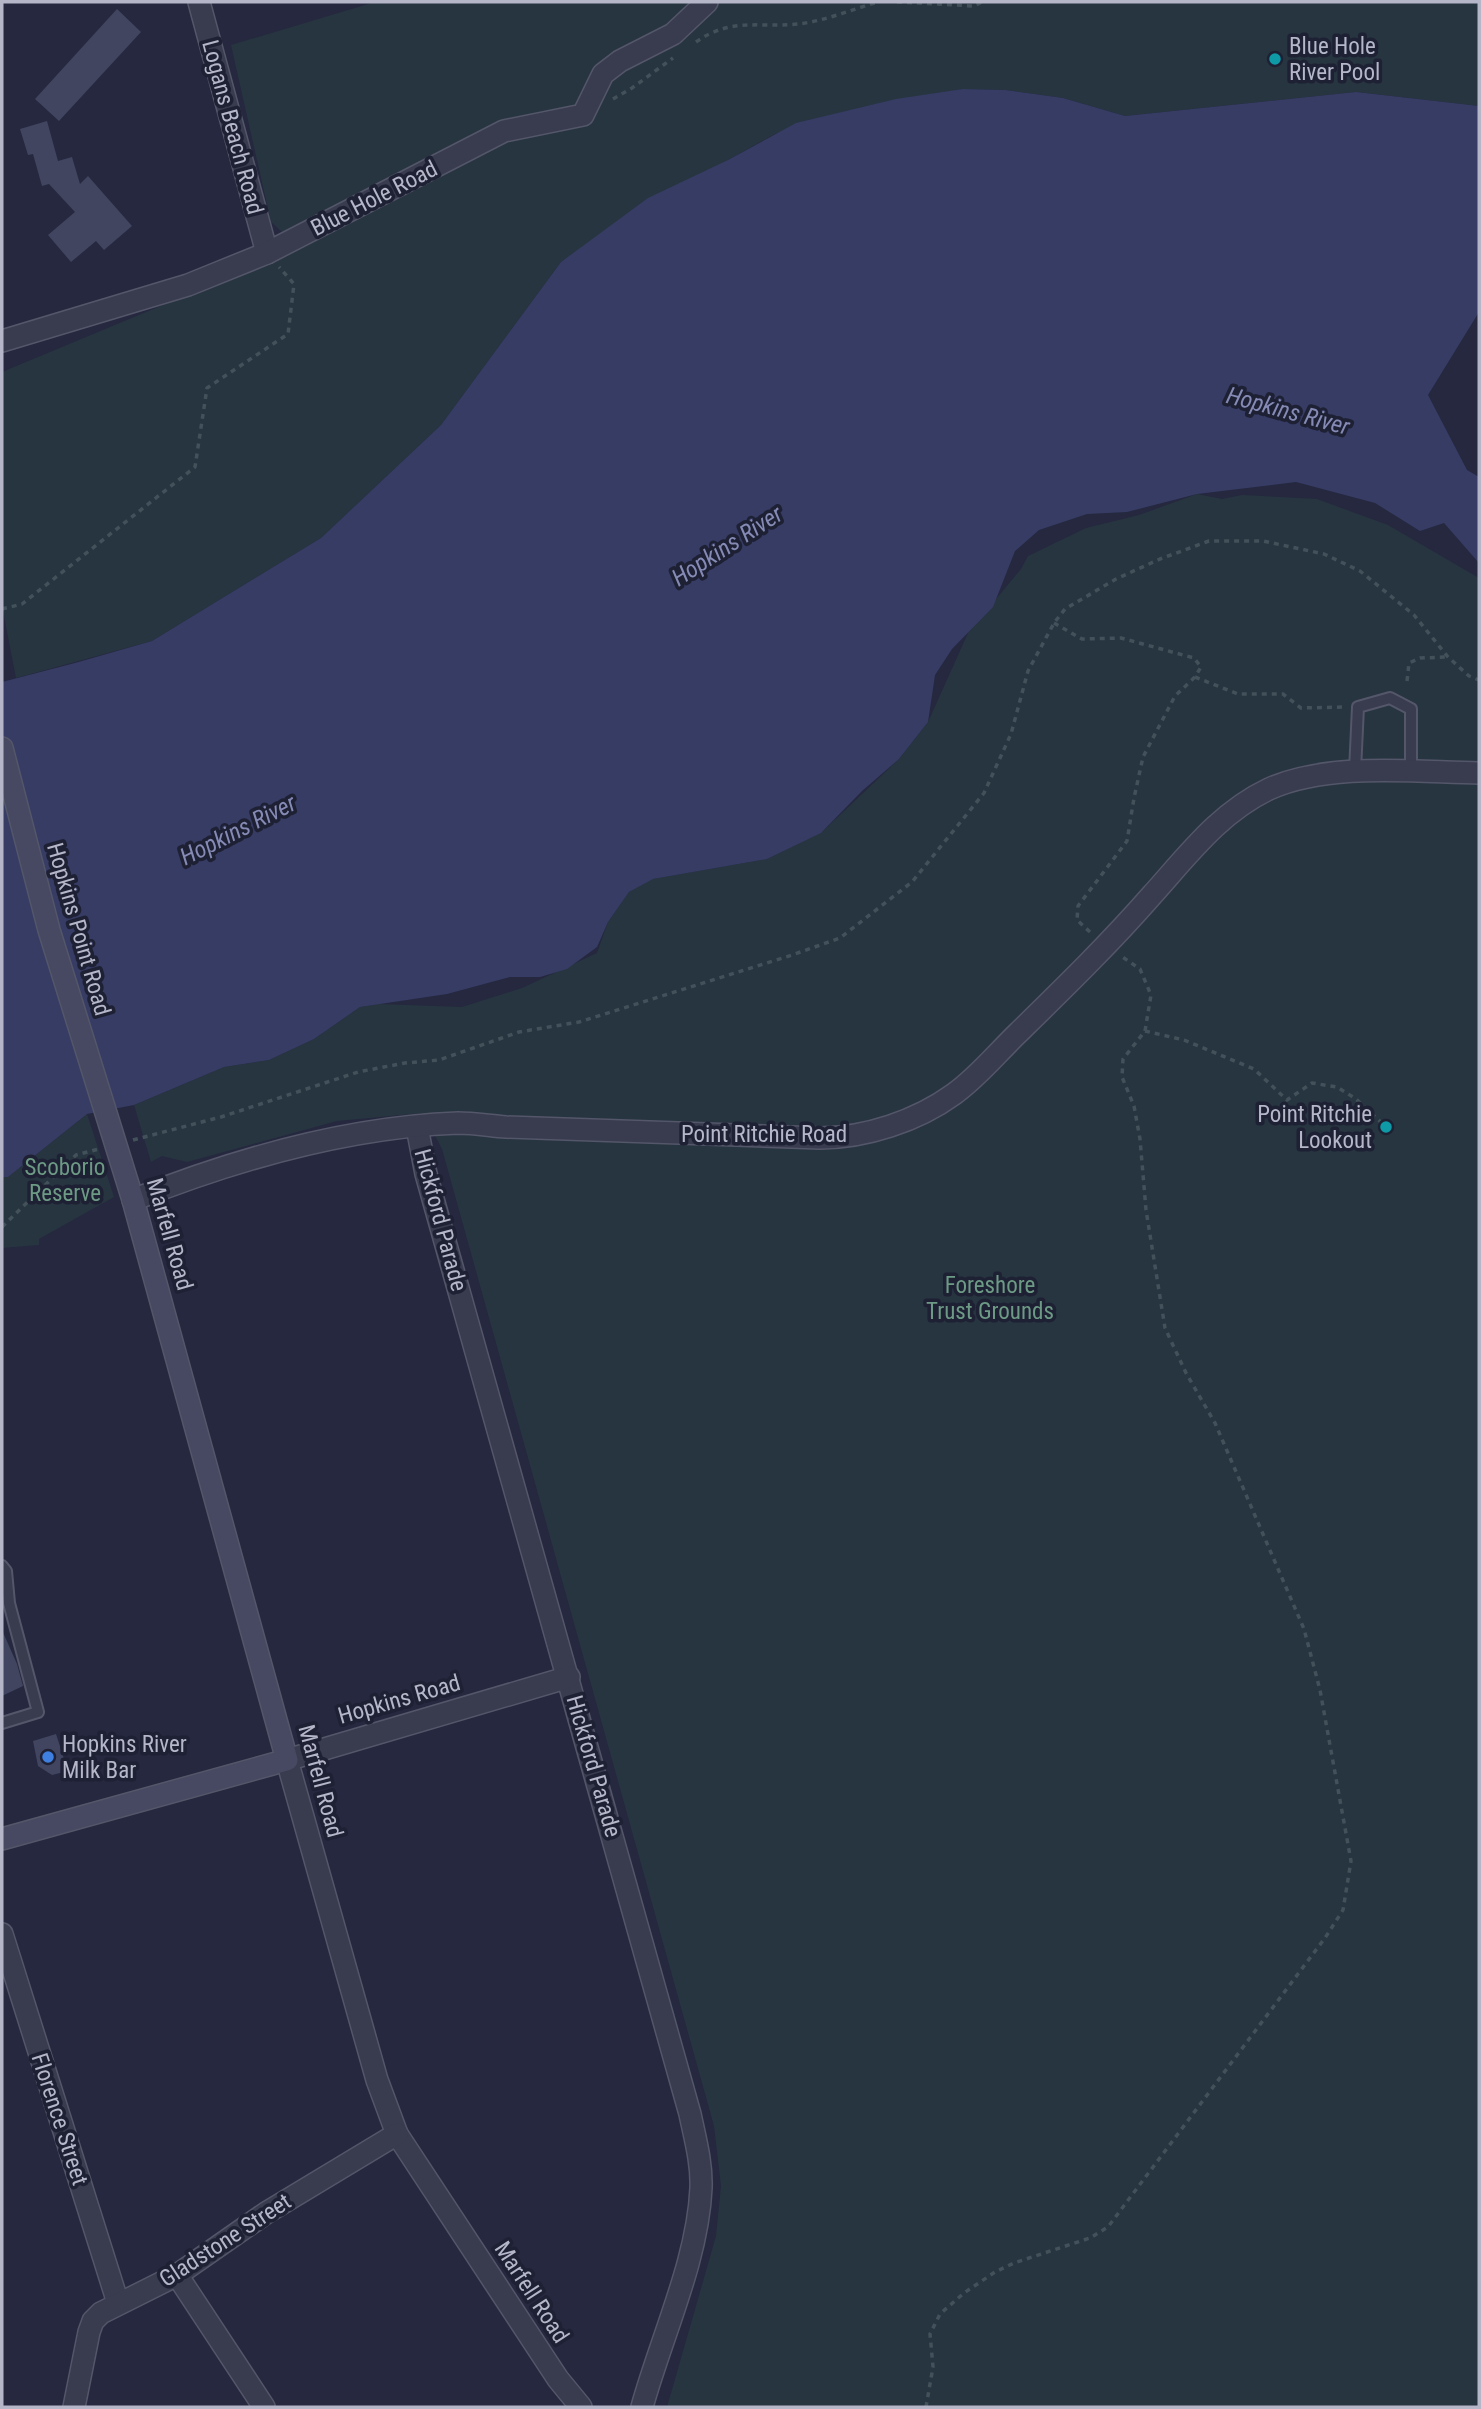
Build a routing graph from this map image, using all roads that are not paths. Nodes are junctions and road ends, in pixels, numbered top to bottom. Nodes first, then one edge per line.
1 (199, 2) edge
2 (707, 2) edge
3 (267, 253) junction
4 (2, 341) edge
5 (2, 748) edge
6 (1355, 771) junction
7 (1411, 772) junction
8 (1479, 773) edge
9 (109, 1123) joint
10 (417, 1127) junction
11 (133, 1200) junction
12 (2, 1566) edge
13 (569, 1677) junction
14 (2, 1723) edge
15 (287, 1760) junction
16 (2, 1839) edge
17 (2, 1934) edge
18 (397, 2134) junction
19 (177, 2275) junction
20 (118, 2303) junction
21 (74, 2407) edge
22 (264, 2407) edge
23 (582, 2407) edge
24 (642, 2407) edge

1 - 3 street, Logans Beach Road
2 - 3 street, Blue Hole Road
3 - 4 street, Blue Hole Road
5 - 9 street, Hopkins Point Road
6 - 7 street, Point Ritchie Road
6 - 7 lane
6 - 10 street, Point Ritchie Road
7 - 8 street, Point Ritchie Road
9 - 11 street, Marfell Road
10 - 11 street, Point Ritchie Road
10 - 13 street, Hickford Parade
11 - 15 street, Marfell Road
12 - 14 lane
13 - 15 street, Hopkins Road
13 - 24 street, Hickford Parade
15 - 16 street, Hopkins Road
15 - 18 street, Marfell Road
17 - 20 street, Florence Street
18 - 19 street, Gladstone Street
18 - 23 street, Marfell Road
19 - 20 street, Gladstone Street
19 - 22 street
20 - 21 street, Gladstone Street

